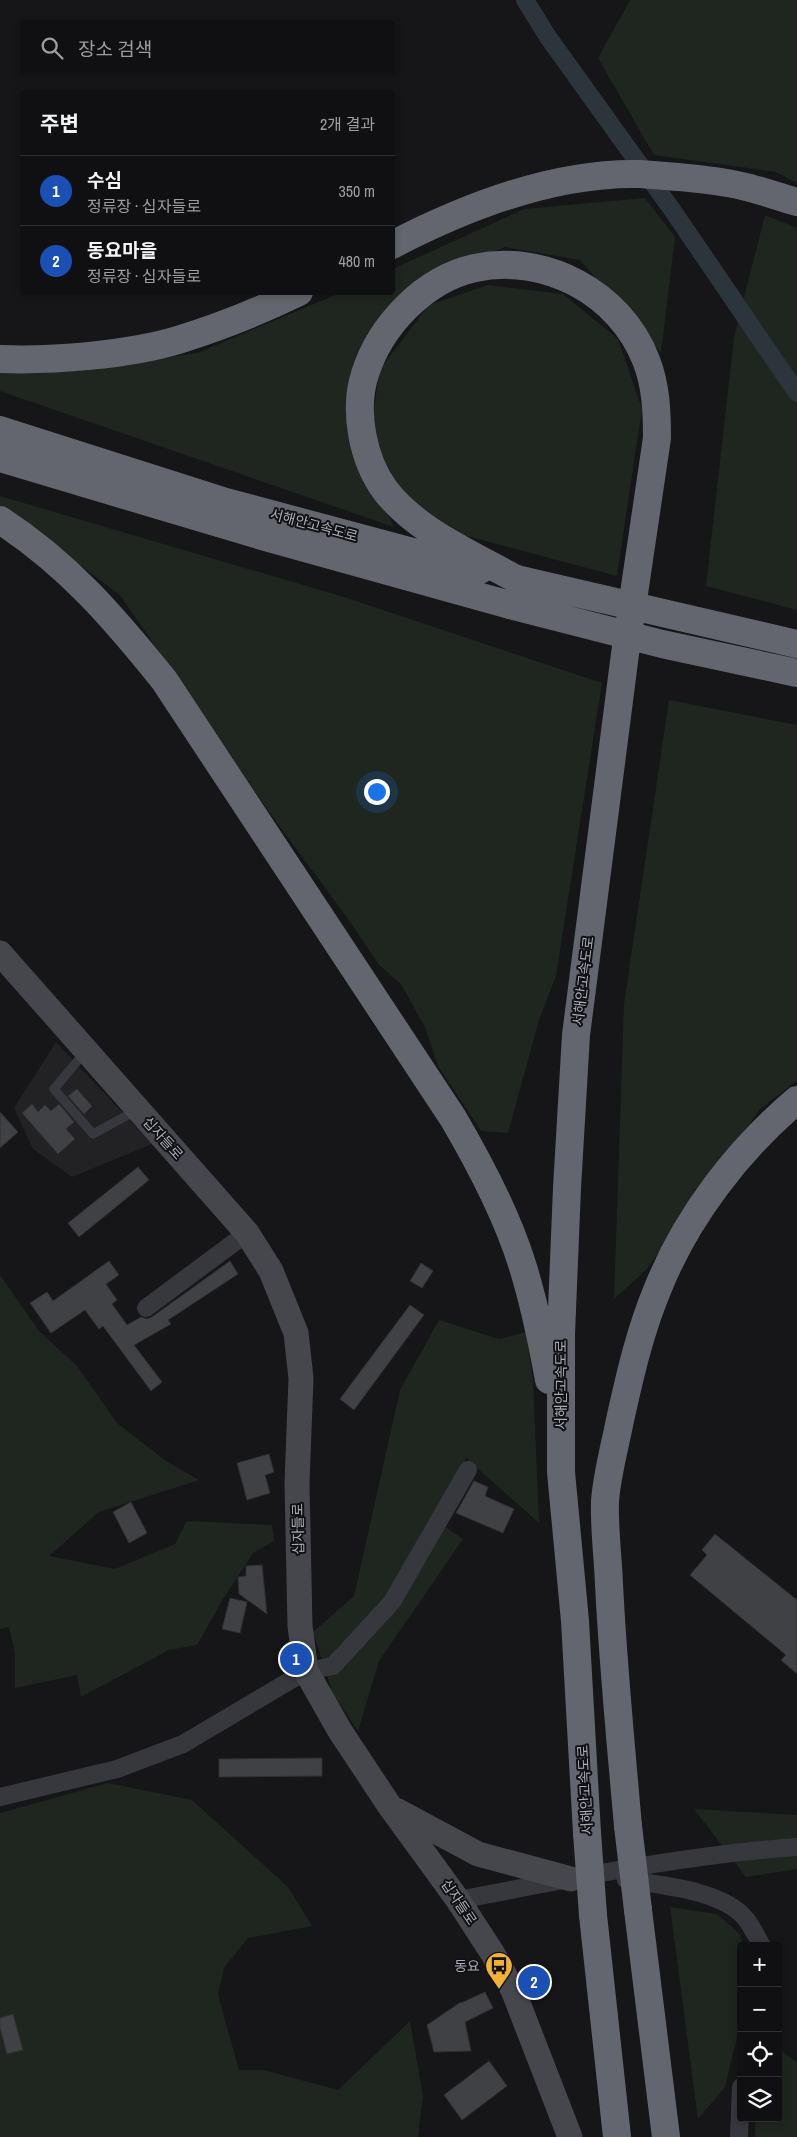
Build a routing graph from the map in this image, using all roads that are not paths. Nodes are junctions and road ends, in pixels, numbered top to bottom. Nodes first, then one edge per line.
1 (797, 202) edge
2 (395, 244) edge
3 (293, 295) edge
4 (0, 359) edge
5 (0, 430) edge
6 (0, 458) edge
7 (0, 520) edge
8 (513, 592) junction
9 (797, 644) edge
10 (797, 673) edge
11 (0, 953) edge
12 (86, 1052) junction
13 (797, 1100) edge
14 (138, 1110) junction
15 (247, 1233) junction
16 (146, 1308) dead end
17 (468, 1470) dead end
18 (562, 1472) junction
19 (306, 1671) junction
20 (0, 1797) edge
21 (391, 1808) junction
22 (797, 1847) edge
23 (579, 1877) junction
24 (458, 1900) junction
25 (760, 1942) edge
26 (739, 2122) edge
27 (570, 2137) edge
28 (617, 2137) edge
29 (666, 2137) edge
30 (738, 2137) edge

1 - 2 highway
3 - 4 highway
5 - 8 highway, 서해안고속도로
6 - 8 highway, 서해안고속도로
7 - 18 highway
8 - 9 highway, 서해안고속도로, bridge
8 - 10 highway, 서해안고속도로, bridge
8 - 18 highway, 서해안고속도로
11 - 12 main road, 십자들로
12 - 14 main road, 십자들로
12 - 14 lane
13 - 29 highway, bridge
14 - 15 main road, 십자들로
15 - 16 street
15 - 19 main road, 십자들로
17 - 19 street
18 - 28 highway, 서해안고속도로, bridge
19 - 20 street
19 - 21 main road, 십자들로
21 - 23 main road
21 - 24 main road, 십자들로
22 - 23 street
23 - 24 street
23 - 25 street
24 - 27 main road, 십자들로
26 - 30 street

